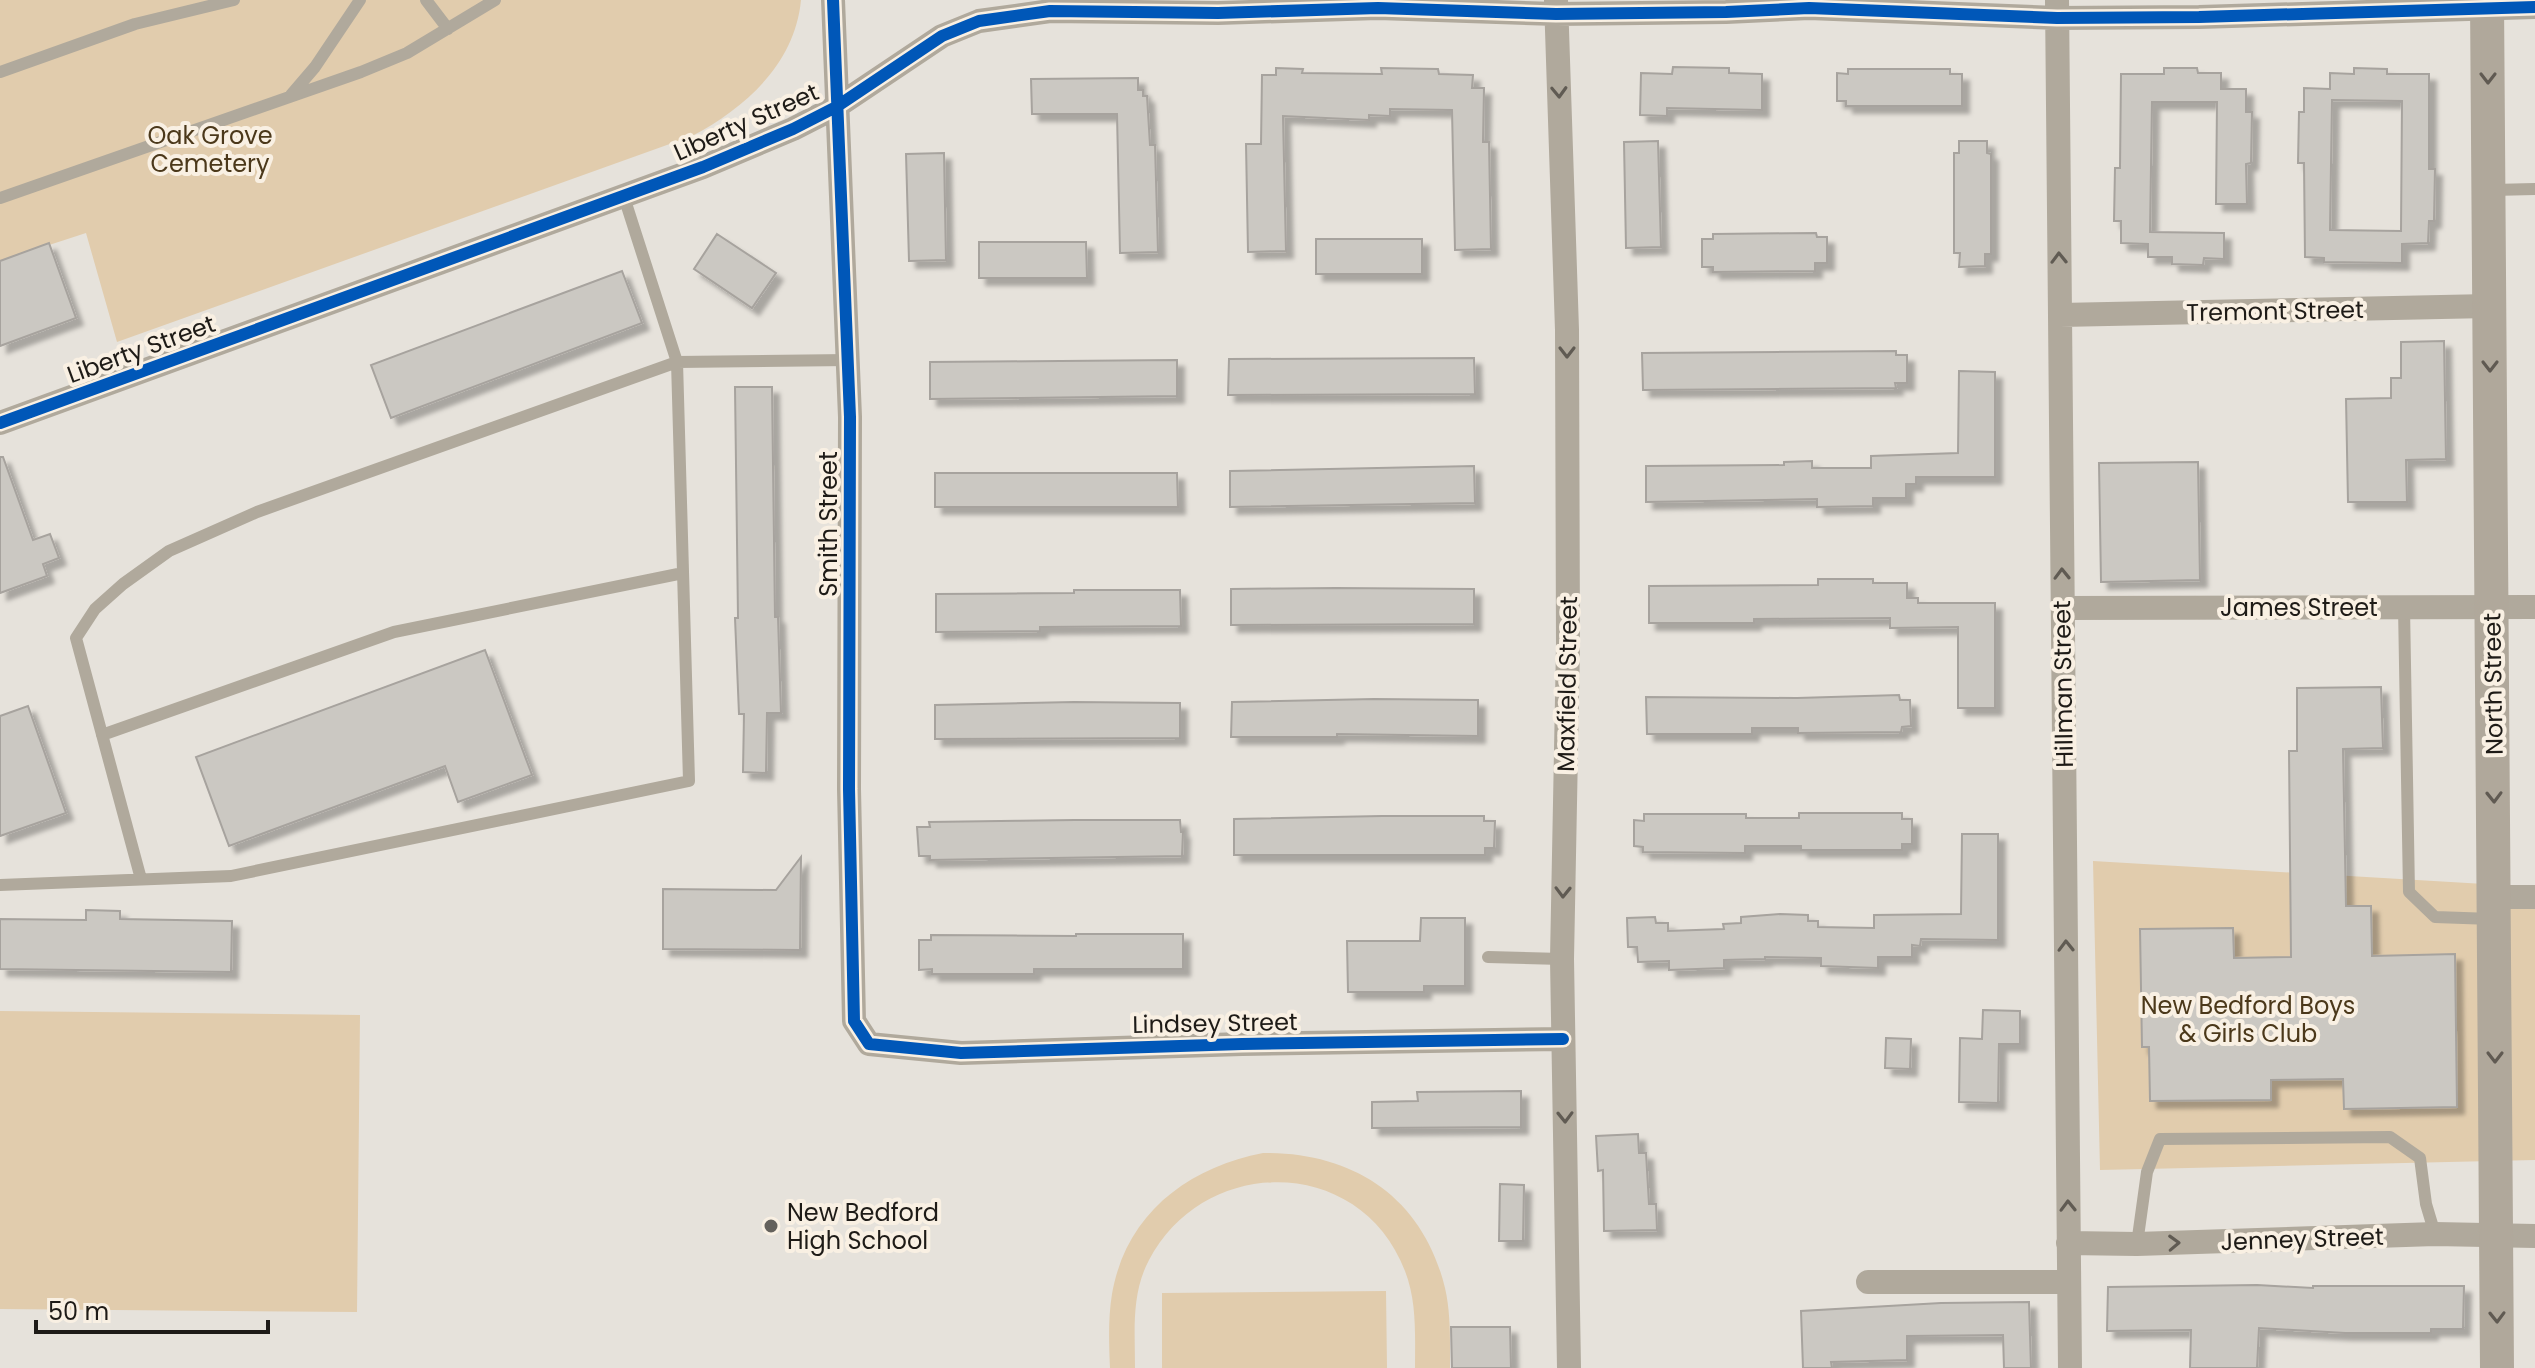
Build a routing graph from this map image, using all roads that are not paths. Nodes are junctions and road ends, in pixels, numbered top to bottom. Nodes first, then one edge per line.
1 (234, 0) edge
2 (360, 0) edge
3 (426, 0) edge
4 (495, 0) edge
5 (833, 0) edge
6 (1809, 4) edge
7 (2487, 4) edge
8 (1218, 6) edge
9 (1556, 7) edge
10 (2535, 7) edge
11 (2057, 9) edge
12 (448, 29) junction
13 (0, 72) edge
14 (289, 97) junction
15 (836, 107) junction
16 (2535, 189) edge
17 (2488, 190) junction
18 (624, 197) junction
19 (0, 198) edge
20 (2489, 306) junction
21 (2060, 315) junction
22 (848, 360) junction
23 (677, 362) junction
24 (0, 423) edge
25 (683, 573) junction
26 (2404, 607) junction
27 (2492, 607) junction
28 (2535, 607) edge
29 (2063, 608) junction
30 (102, 735) junction
31 (141, 879) junction
32 (0, 885) edge
33 (2535, 897) edge
34 (2495, 908) junction
35 (1488, 957) dead end
36 (1562, 959) junction
37 (1563, 1039) junction
38 (869, 1044) joint
39 (2435, 1234) junction
40 (2495, 1236) junction
41 (2535, 1236) edge
42 (2068, 1243) junction
43 (2137, 1244) junction
44 (1868, 1282) dead end
45 (2069, 1282) junction
46 (1569, 1368) edge
47 (2070, 1368) edge
48 (2497, 1368) edge

1 - 13 lane
2 - 14 lane
3 - 12 lane
4 - 12 lane
5 - 15 street, Smith Street
6 - 9 street, Liberty Street
6 - 11 street, Liberty Street
7 - 10 street, Liberty Street
7 - 11 street, Liberty Street
7 -> 17 street, North Street
8 - 9 street, Liberty Street
8 - 15 street, Liberty Street
9 -> 36 street, Maxfield Street
21 -> 11 street, Hillman Street
12 - 14 lane
14 - 19 lane
15 - 18 street, Liberty Street
15 - 22 street, Smith Street
16 - 17 lane
17 - 20 street, North Street
18 - 23 lane
18 - 24 street, Liberty Street
20 - 21 street, Tremont Street
20 -> 27 street, North Street
29 -> 21 street, Hillman Street
22 - 23 lane
22 - 38 street, Smith Street
23 - 25 lane
23 - 30 lane
25 - 30 lane
25 - 31 lane
26 - 27 street, James Street
26 - 29 street, James Street
26 - 34 lane
27 - 28 street, James Street
27 -> 34 street, North Street
42 -> 29 street, Hillman Street
30 - 31 lane
31 - 32 lane
33 - 34 street
34 -> 40 street, North Street
35 - 36 lane
36 - 37 street, Maxfield Street
37 - 38 street, Lindsey Street
37 -> 46 street, Maxfield Street
39 - 40 street, Jenney Street
43 -> 39 street, Jenney Street
39 - 43 lane
40 - 41 street, Jenney Street
40 -> 48 street, North Street
42 - 43 street, Jenney Street
42 - 45 street, Hillman Street
44 - 45 street
45 - 47 street, Hillman Street

